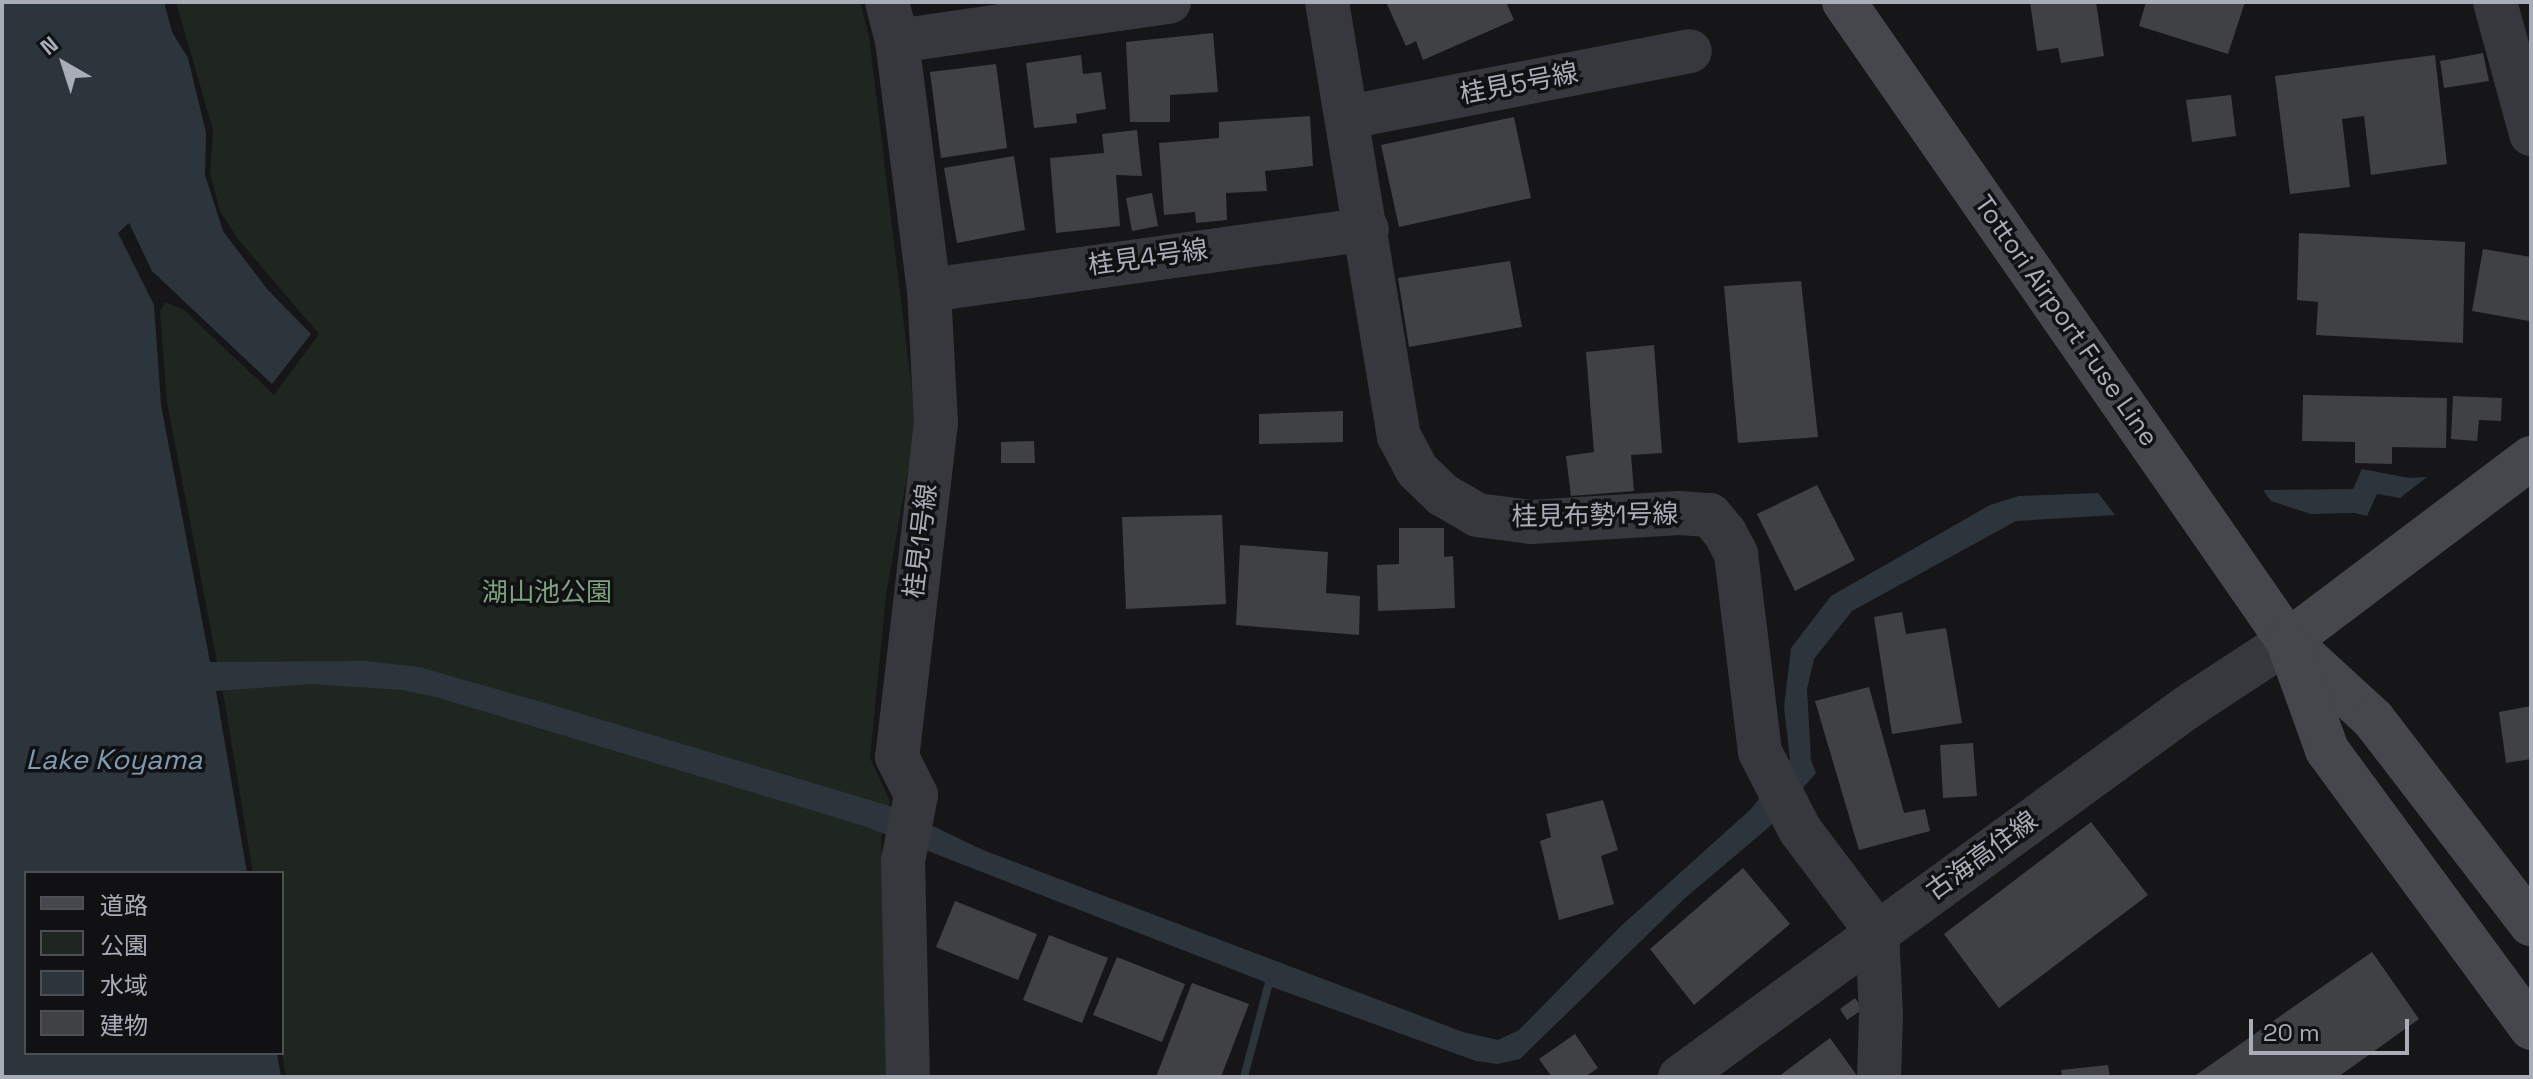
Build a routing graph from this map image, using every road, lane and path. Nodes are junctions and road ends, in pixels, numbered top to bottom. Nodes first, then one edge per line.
1 (1169, 2) edge
2 (1327, 2) edge
3 (1844, 2) edge
4 (2495, 2) edge
5 (892, 21) edge
6 (1690, 51) dead end
7 (1348, 117) junction
8 (2531, 134) edge
9 (1367, 229) junction
10 (929, 290) junction
11 (2531, 458) edge
12 (2288, 641) junction
13 (2531, 924) edge
14 (1877, 932) junction
15 (2531, 1028) edge
16 (908, 1077) edge
17 (1680, 1077) edge
18 (1879, 1077) edge

1 - 5 street
2 - 7 street, 桂見布勢1号線
3 - 12 main road, Tottori Airport Fuse Line
4 - 8 street
5 - 10 street, 桂見1号線
6 - 7 street, 桂見5号線
7 - 9 street, 桂見布勢1号線
9 - 10 street, 桂見4号線
9 - 14 street, 桂見布勢1号線
10 - 16 street, 桂見1号線
11 - 12 main road
12 - 13 main road
12 - 14 street, 古海高住線
12 - 15 main road
14 - 17 street, 古海高住線
14 - 18 street

